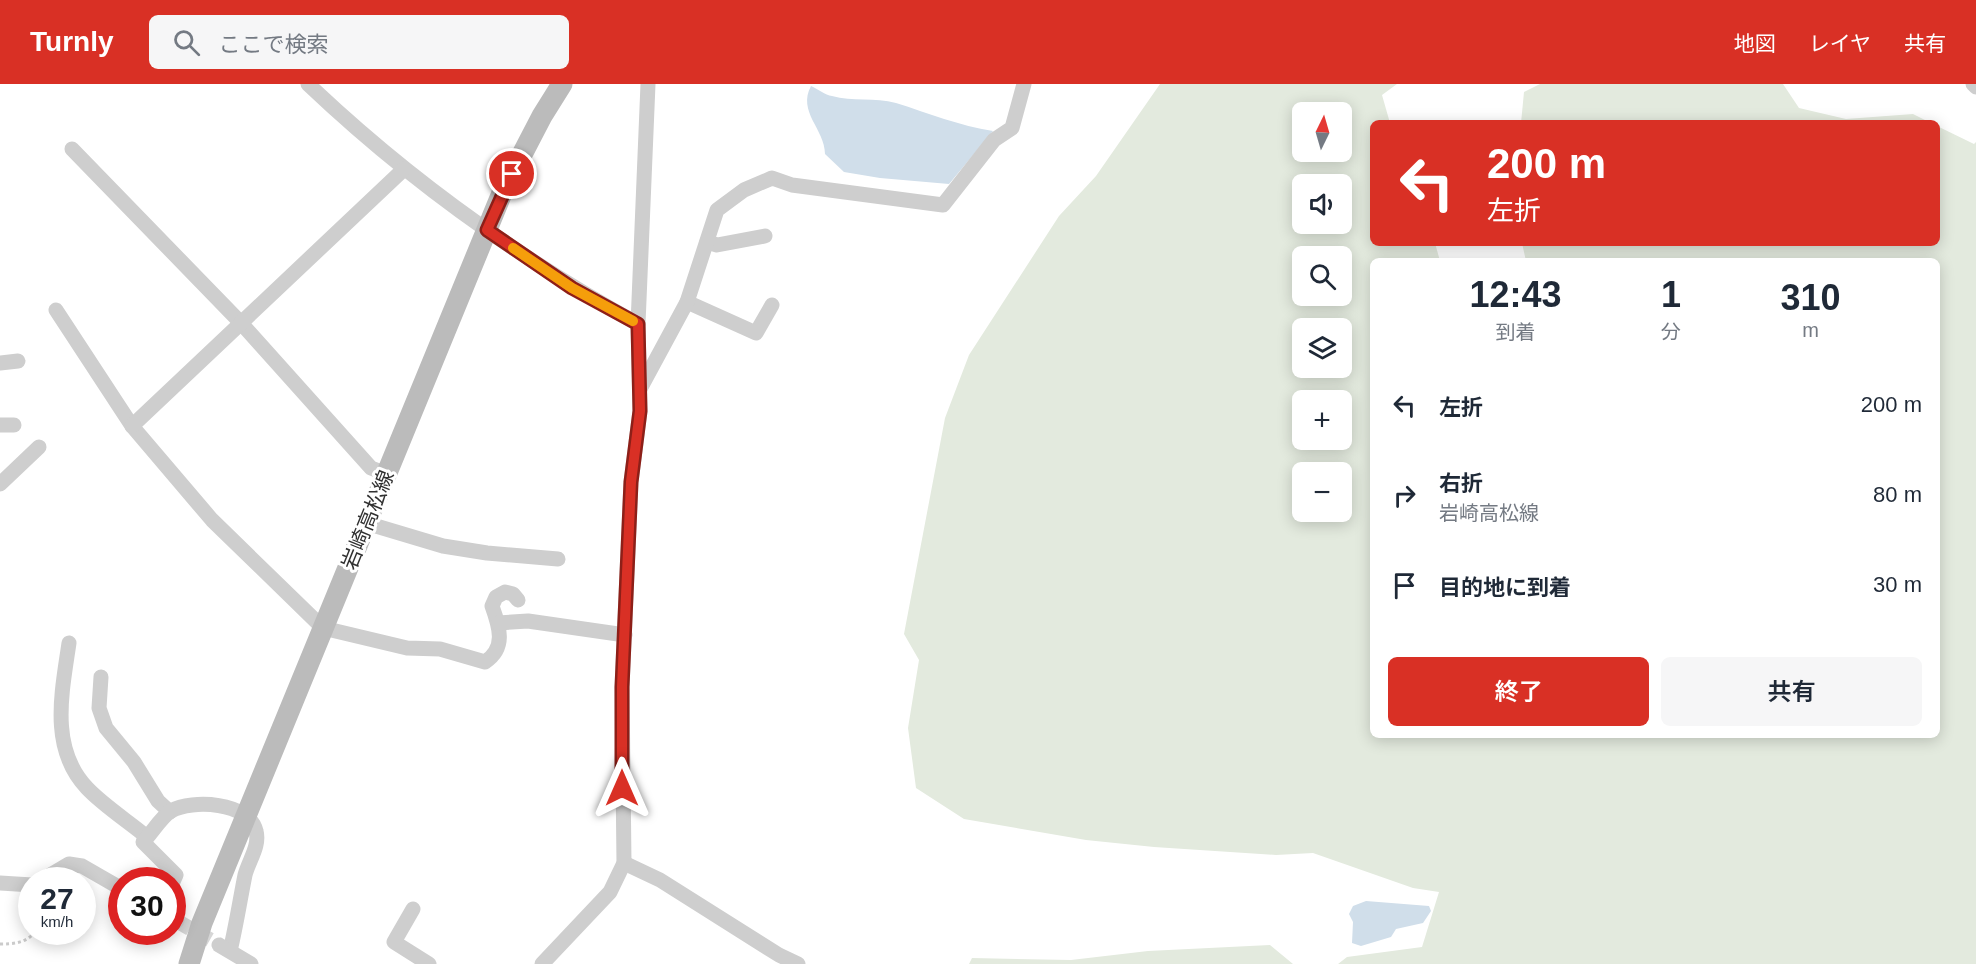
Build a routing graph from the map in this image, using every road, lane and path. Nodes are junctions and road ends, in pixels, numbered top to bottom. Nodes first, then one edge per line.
1 (308, 84) edge
2 (562, 84) edge
3 (648, 84) edge
4 (1024, 84) edge
5 (72, 149) dead end
6 (404, 169) junction
7 (487, 230) junction
8 (765, 236) dead end
9 (707, 242) junction
10 (687, 303) junction
11 (772, 305) dead end
12 (56, 310) dead end
13 (241, 323) junction
14 (638, 324) junction
15 (18, 361) dead end
16 (0, 363) edge
17 (640, 389) junction
18 (132, 426) junction
19 (39, 447) dead end
20 (387, 474) junction
21 (0, 484) edge
22 (366, 524) junction
23 (558, 559) dead end
24 (518, 600) dead end
25 (498, 623) junction
26 (323, 628) junction
27 (625, 634) junction
28 (69, 643) dead end
29 (101, 677) dead end
30 (170, 812) junction
31 (246, 816) junction
32 (147, 837) junction
33 (624, 862) junction
34 (64, 867) edge
35 (83, 867) edge
36 (169, 867) edge
37 (0, 883) edge
38 (18, 884) edge
39 (413, 909) dead end
40 (18, 943) edge
41 (0, 944) edge
42 (189, 964) edge
43 (251, 964) edge
44 (429, 964) edge
45 (542, 964) edge
46 (798, 964) edge

1 - 6 street
2 - 7 main road, 岩崎高松線
3 - 14 street
4 - 9 street
5 - 13 street
6 - 7 street
6 - 13 street
7 - 14 street
7 - 20 main road, 岩崎高松線
8 - 9 street
9 - 10 street
10 - 11 street
10 - 17 street
12 - 18 street
13 - 18 street
13 - 20 street
14 - 17 street
15 - 16 street
17 - 27 street
18 - 26 street
19 - 21 street
20 - 22 main road, 岩崎高松線
22 - 23 street
22 - 26 main road, 岩崎高松線
24 - 25 street
25 - 26 street
25 - 27 street
26 - 31 main road, 岩崎高松線
27 - 33 street
28 - 32 street
29 - 30 street
30 - 31 street
30 - 32 street
31 - 42 main road, 岩崎高松線
31 - 43 street
32 - 36 street
33 - 45 street
33 - 46 street
34 - 35 street
37 - 38 street
39 - 44 street
40 - 41 path

